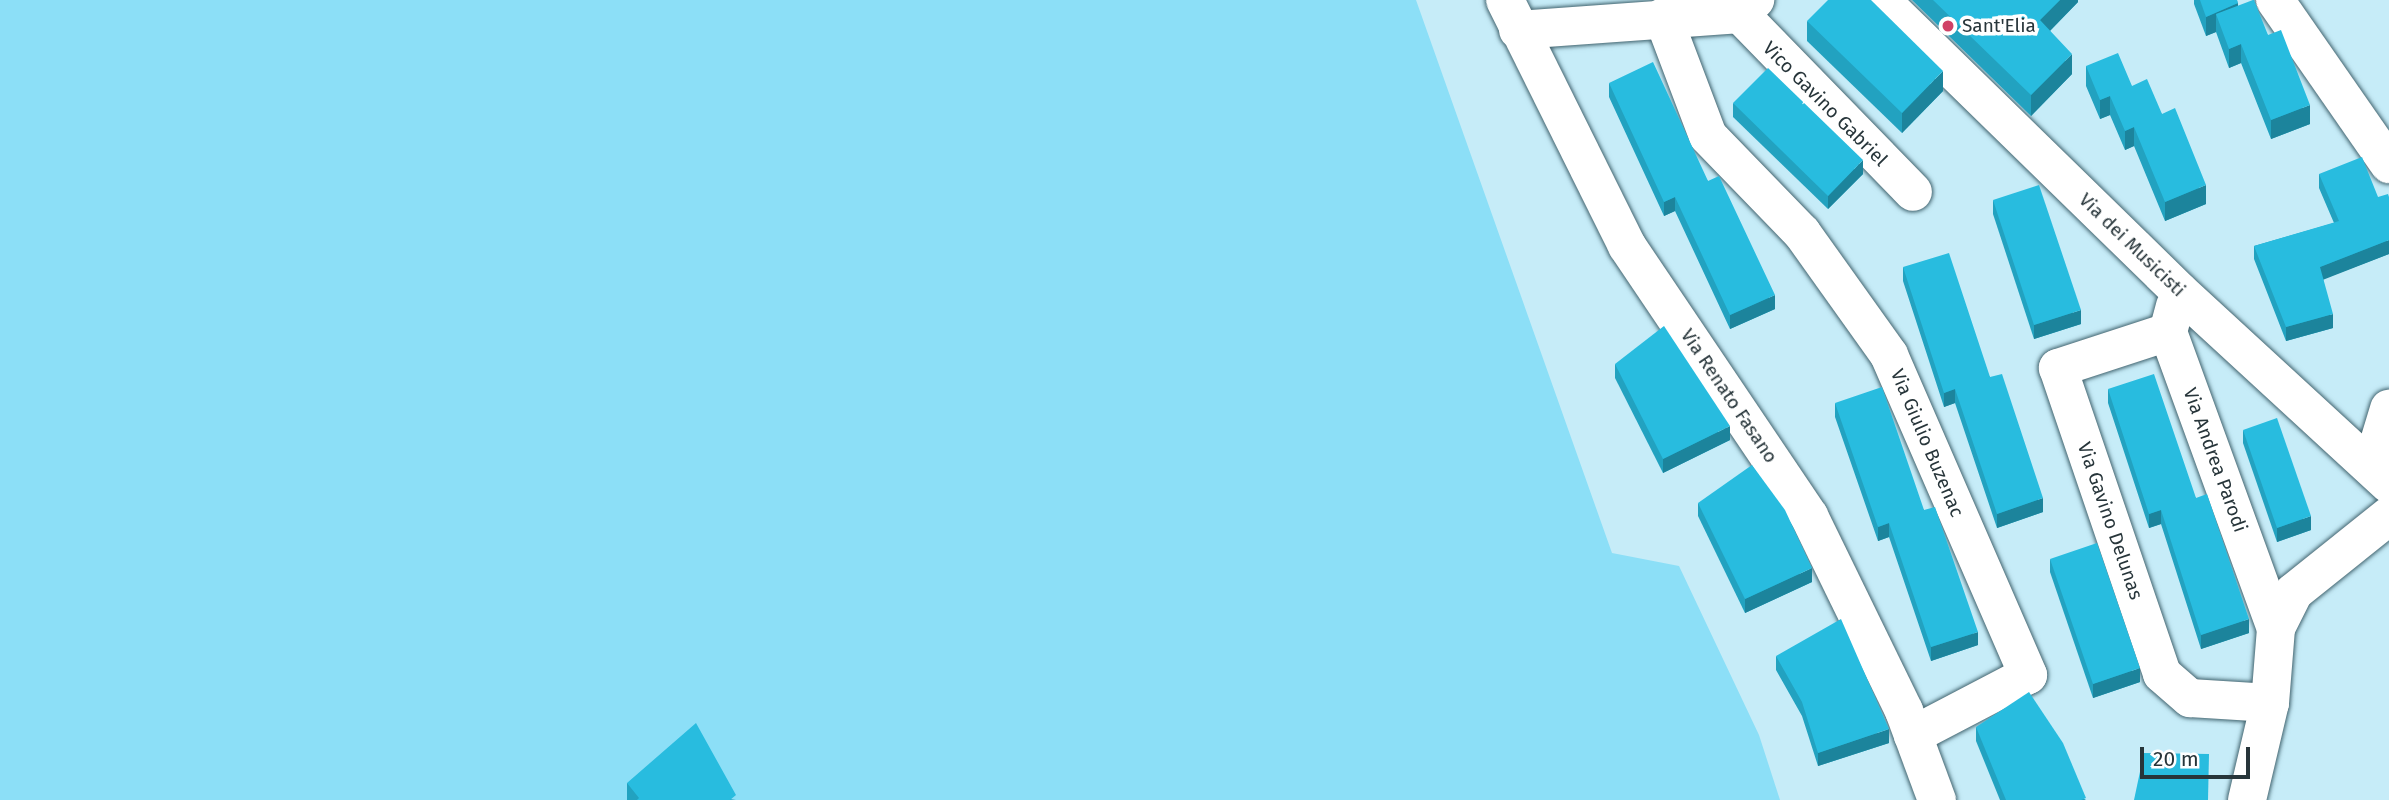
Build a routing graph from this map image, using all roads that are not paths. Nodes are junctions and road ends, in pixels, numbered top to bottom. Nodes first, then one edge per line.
1 (1881, 0) edge
2 (2275, 0) edge
3 (1747, 7) edge
4 (1512, 15) edge
5 (1663, 17) junction
6 (2389, 164) edge
7 (1913, 192) dead end
8 (2179, 291) junction
9 (2168, 331) junction
10 (2389, 409) edge
11 (2380, 474) edge
12 (2389, 516) edge
13 (2276, 628) junction
14 (2270, 703) junction
15 (1913, 735) junction
16 (1937, 800) edge
17 (2247, 800) edge

1 - 8 street, Via dei Musicisti
2 - 6 street
3 - 5 street
3 - 7 street, Vico Gavino Gabriel
4 - 5 street
4 - 15 street, Via Renato Fasano
5 - 15 street, Via Giulio Buzenac
8 - 9 street
8 - 11 street, Via dei Musicisti
9 - 13 street, Via Andrea Parodi
9 - 14 street, Via Gavino Delunas
10 - 11 street
12 - 13 street
13 - 14 street
14 - 17 street
15 - 16 street, Via Renato Fasano

